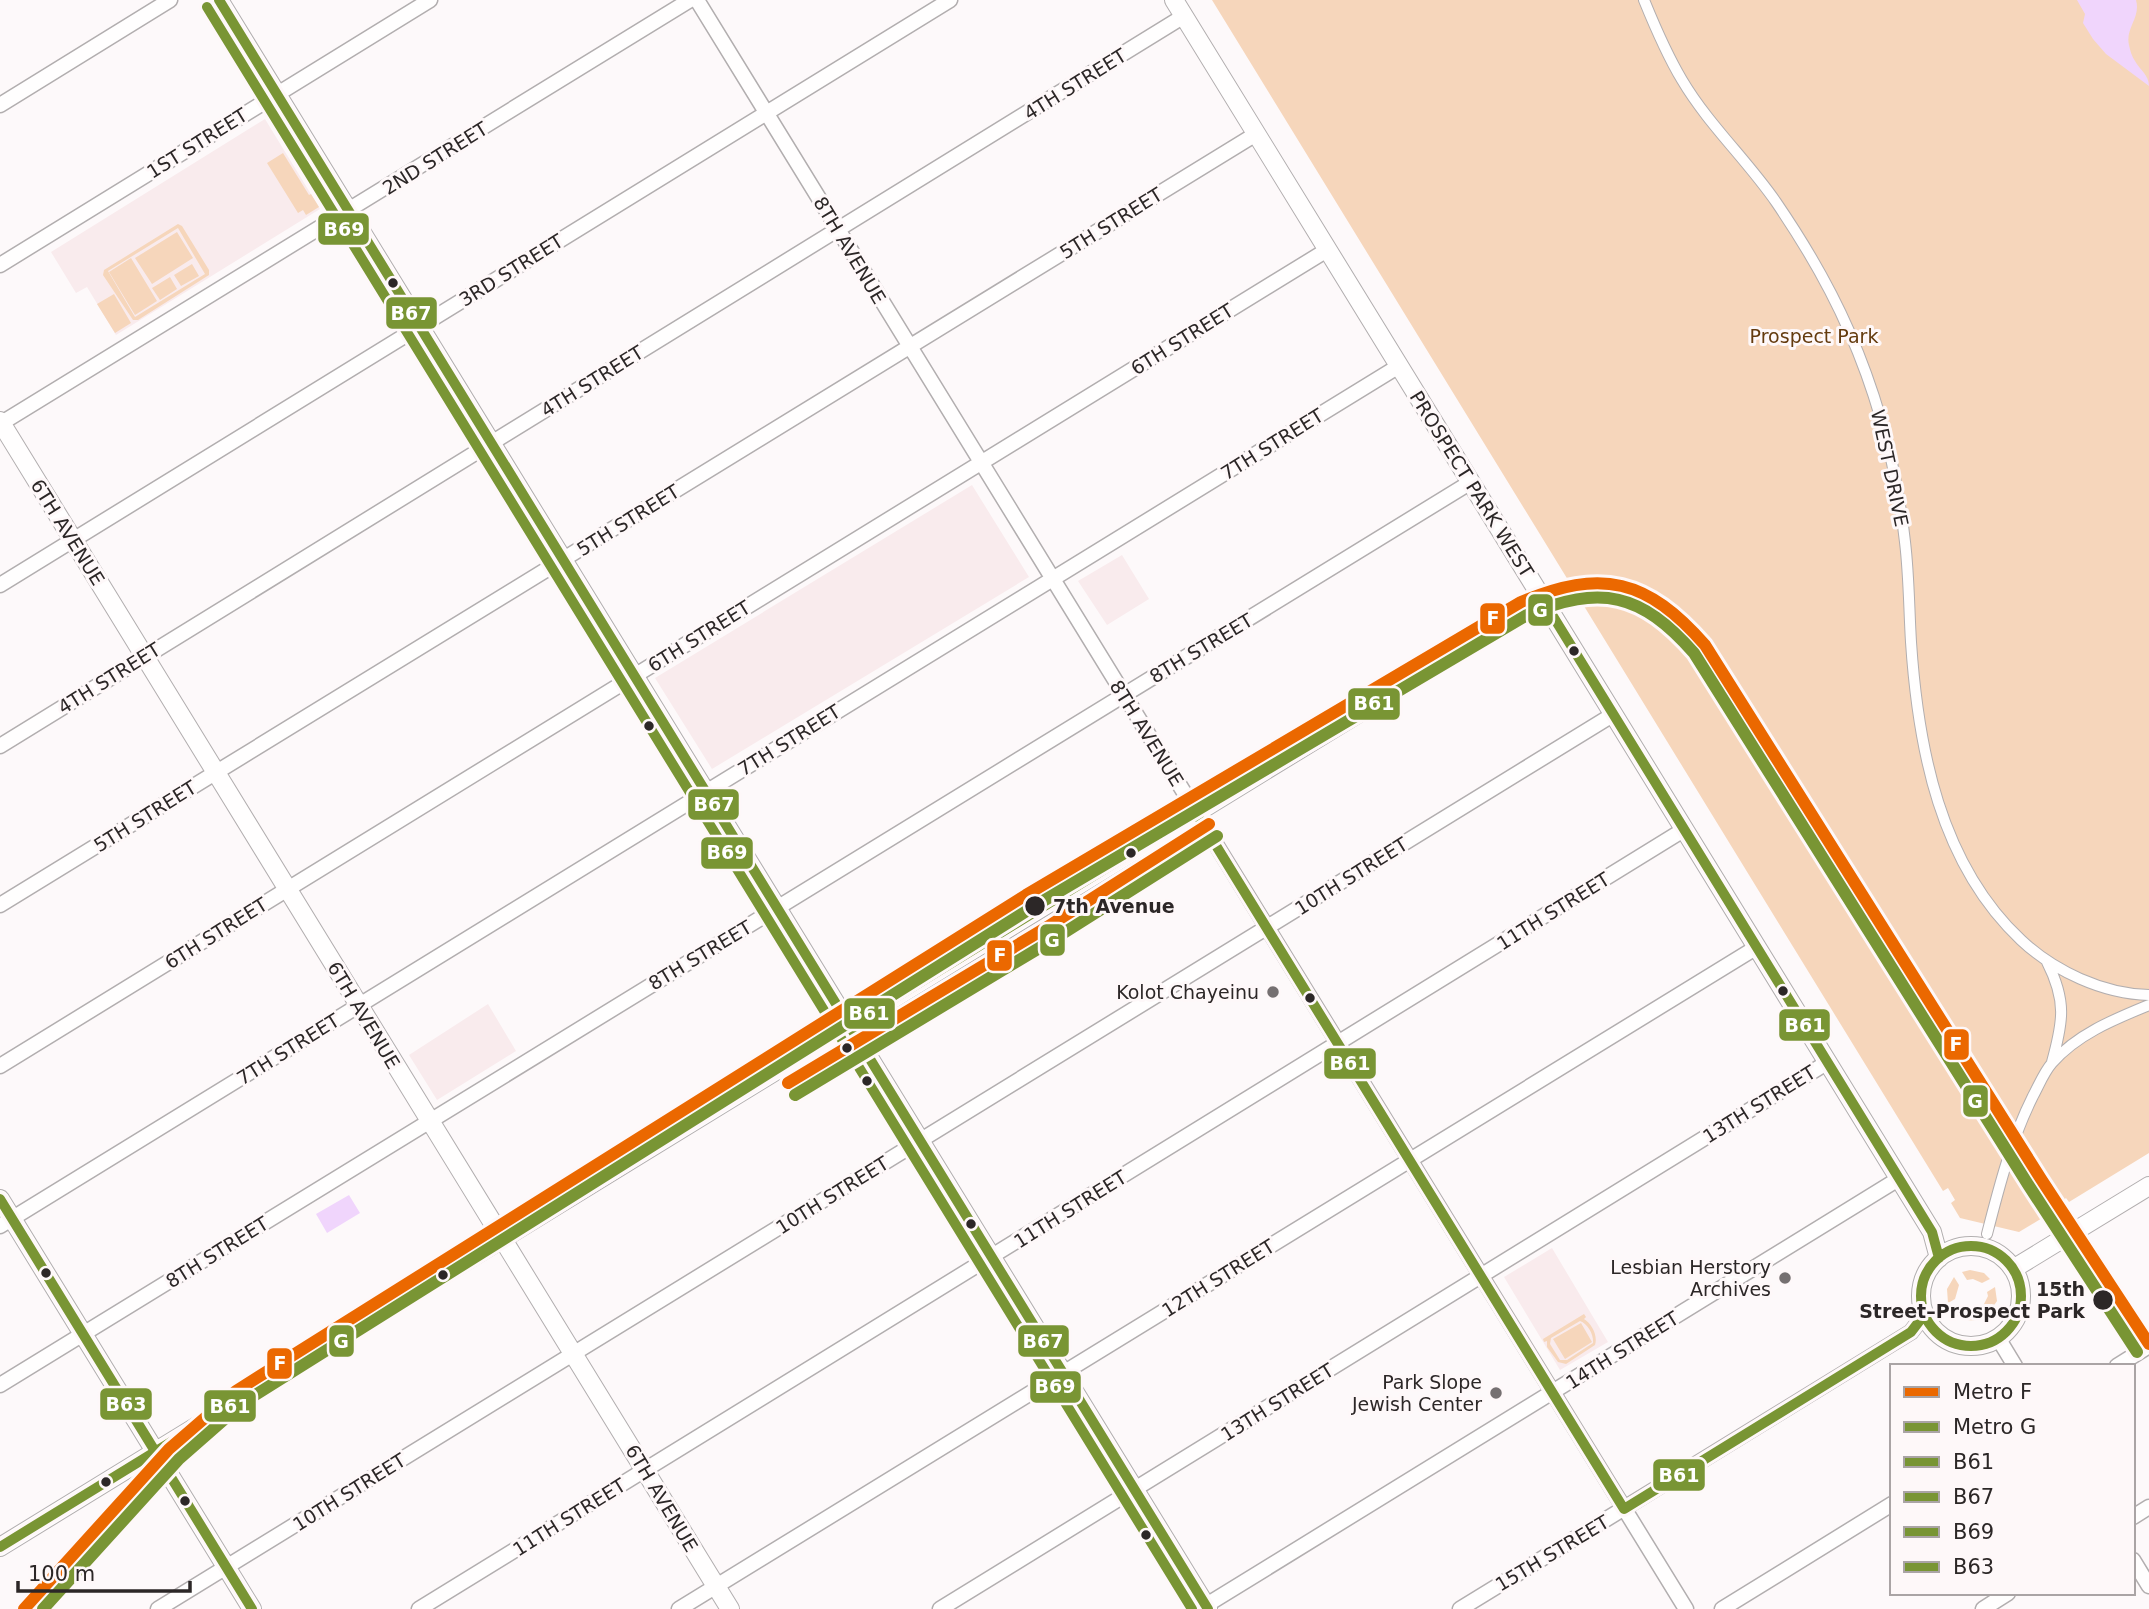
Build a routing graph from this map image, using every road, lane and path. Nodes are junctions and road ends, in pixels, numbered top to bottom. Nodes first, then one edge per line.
1 (170, 0) edge
2 (219, 0) edge
3 (430, 0) edge
4 (690, 0) edge
5 (697, 0) edge
6 (950, 0) edge
7 (1174, 0) edge
8 (1644, 0) edge
9 (1184, 16) junction
10 (277, 95) junction
11 (0, 104) edge
12 (766, 113) junction
13 (1256, 134) junction
14 (348, 211) junction
15 (838, 230) junction
16 (1327, 250) junction
17 (0, 265) edge
18 (420, 327) junction
19 (909, 347) junction
20 (1399, 366) junction
21 (0, 423) edge
22 (491, 443) junction
23 (981, 463) junction
24 (1471, 482) junction
25 (72, 540) junction
26 (563, 560) junction
27 (1052, 579) junction
28 (0, 585) edge
29 (1543, 600) junction
30 (144, 657) junction
31 (634, 676) junction
32 (1123, 695) junction
33 (1614, 714) junction
34 (0, 746) edge
35 (216, 773) junction
36 (706, 792) junction
37 (1196, 813) junction
38 (1685, 830) junction
39 (287, 889) junction
40 (0, 905) edge
41 (778, 908) junction
42 (1266, 928) junction
43 (1757, 947) junction
44 (2047, 961) junction
45 (2149, 995) edge
46 (358, 1005) junction
47 (2149, 1005) edge
48 (850, 1026) junction
49 (1338, 1044) junction
50 (1828, 1062) junction
51 (2052, 1063) junction
52 (0, 1066) edge
53 (429, 1121) junction
54 (920, 1141) junction
55 (1409, 1160) junction
56 (1900, 1178) junction
57 (2149, 1186) edge
58 (0, 1199) edge
59 (6, 1222) edge
60 (1987, 1234) dead end
61 (503, 1239) junction
62 (991, 1257) junction
63 (1939, 1258) junction
64 (2013, 1269) junction
65 (1481, 1276) junction
66 (1924, 1315) junction
67 (83, 1335) junction
68 (1998, 1338) junction
69 (2149, 1346) edge
70 (573, 1354) junction
71 (2014, 1364) edge
72 (2120, 1364) edge
73 (1063, 1373) junction
74 (0, 1385) edge
75 (1553, 1392) junction
76 (156, 1452) junction
77 (645, 1470) junction
78 (1134, 1489) junction
79 (1890, 1505) edge
80 (1624, 1509) junction
81 (0, 1547) edge
82 (2135, 1563) edge
83 (226, 1567) junction
84 (716, 1586) junction
85 (2149, 1586) edge
86 (2005, 1595) edge
87 (1205, 1608) edge
88 (158, 1609) edge
89 (252, 1609) edge
90 (419, 1609) edge
91 (679, 1609) edge
92 (730, 1609) edge
93 (940, 1609) edge
94 (1460, 1609) edge
95 (1686, 1609) edge
96 (1722, 1609) edge
97 (1983, 1609) edge

1 - 11 street
2 - 10 street
3 - 10 street, 1ST STREET
4 - 14 street, 2ND STREET
5 - 12 street, 8TH AVENUE
6 - 12 street, 3RD STREET
7 - 9 street, PROSPECT PARK WEST
8 - 44 street, WEST DRIVE
9 - 13 street, PROSPECT PARK WEST
9 - 15 street, 4TH STREET
10 - 14 street
10 - 17 street, 1ST STREET
12 - 15 street, 8TH AVENUE
12 - 18 street, 3RD STREET
13 - 16 street, PROSPECT PARK WEST
13 - 19 street, 5TH STREET
14 - 18 street
14 - 21 street, 2ND STREET
15 - 19 street, 8TH AVENUE
15 - 22 street, 4TH STREET
16 - 20 street, PROSPECT PARK WEST
16 - 23 street, 6TH STREET
18 - 22 street
18 - 25 street, 3RD STREET
19 - 23 street, 8TH AVENUE
19 - 26 street, 5TH STREET
20 - 24 street, PROSPECT PARK WEST
20 - 27 street, 7TH STREET
21 - 25 street, 6TH AVENUE
22 - 26 street
22 - 30 street, 4TH STREET
23 - 27 street, 8TH AVENUE
23 - 31 street, 6TH STREET
24 - 29 street, PROSPECT PARK WEST
24 - 32 street, 8TH STREET
25 - 28 street, 3RD STREET
25 - 30 street, 6TH AVENUE
26 - 31 street
26 - 35 street, 5TH STREET
27 - 32 street, 8TH AVENUE
27 - 36 street, 7TH STREET
29 - 33 street, PROSPECT PARK WEST
29 - 37 street
30 - 34 street, 4TH STREET
30 - 35 street, 6TH AVENUE
31 - 36 street
31 - 39 street, 6TH STREET
32 - 37 street, 8TH AVENUE
32 - 41 street, 8TH STREET
33 - 38 street, PROSPECT PARK WEST
33 - 42 street, 10TH STREET
35 - 39 street, 6TH AVENUE
35 - 40 street, 5TH STREET
36 - 41 street
36 - 46 street, 7TH STREET
37 - 42 street, 8TH AVENUE
37 - 48 street
38 - 43 street, PROSPECT PARK WEST
38 - 49 street, 11TH STREET
39 - 46 street, 6TH AVENUE
39 - 52 street, 6TH STREET
41 - 48 street
41 - 53 street, 8TH STREET
42 - 49 street, 8TH AVENUE
42 - 54 street, 10TH STREET
43 - 50 street, PROSPECT PARK WEST
43 - 55 street, 12TH STREET
44 - 45 street, WEST DRIVE
44 - 51 street, WEST DRIVE
46 - 53 street, 6TH AVENUE
46 - 59 street, 7TH STREET
47 - 51 street, WEST DRIVE
48 - 54 street
48 - 61 street
49 - 55 street, 8TH AVENUE
49 - 62 street, 11TH STREET
50 - 56 street, PROSPECT PARK WEST
50 - 65 street, 13TH STREET
51 - 60 street, WEST DRIVE
53 - 61 street, 6TH AVENUE
53 - 67 street, 8TH STREET
54 - 62 street
54 - 70 street, 10TH STREET
55 - 65 street, 8TH AVENUE
55 - 73 street, 12TH STREET
56 - 63 street, PROSPECT PARK WEST
56 - 75 street, 14TH STREET
57 - 64 street
58 - 59 street
59 - 67 street
61 - 70 street, 6TH AVENUE
61 - 76 street
62 - 73 street
62 - 77 street, 11TH STREET
63 - 64 street
63 - 66 street
64 - 68 street
65 - 75 street, 8TH AVENUE
65 - 78 street, 13TH STREET
66 - 68 street
66 - 80 street, 15TH STREET
67 - 74 street, 8TH STREET
67 - 76 street
68 - 71 street
69 - 72 street
70 - 77 street, 6TH AVENUE
70 - 83 street, 10TH STREET
73 - 78 street
73 - 84 street, 12TH STREET
75 - 80 street, 8TH AVENUE
75 - 87 street, 14TH STREET
76 - 81 street
76 - 83 street
77 - 84 street, 6TH AVENUE
77 - 90 street, 11TH STREET
78 - 87 street
78 - 93 street, 13TH STREET
79 - 96 street
80 - 94 street, 15TH STREET
80 - 95 street, 8TH AVENUE
82 - 85 street
83 - 88 street, 10TH STREET
83 - 89 street
84 - 91 street, 12TH STREET
84 - 92 street, 6TH AVENUE
86 - 97 street

